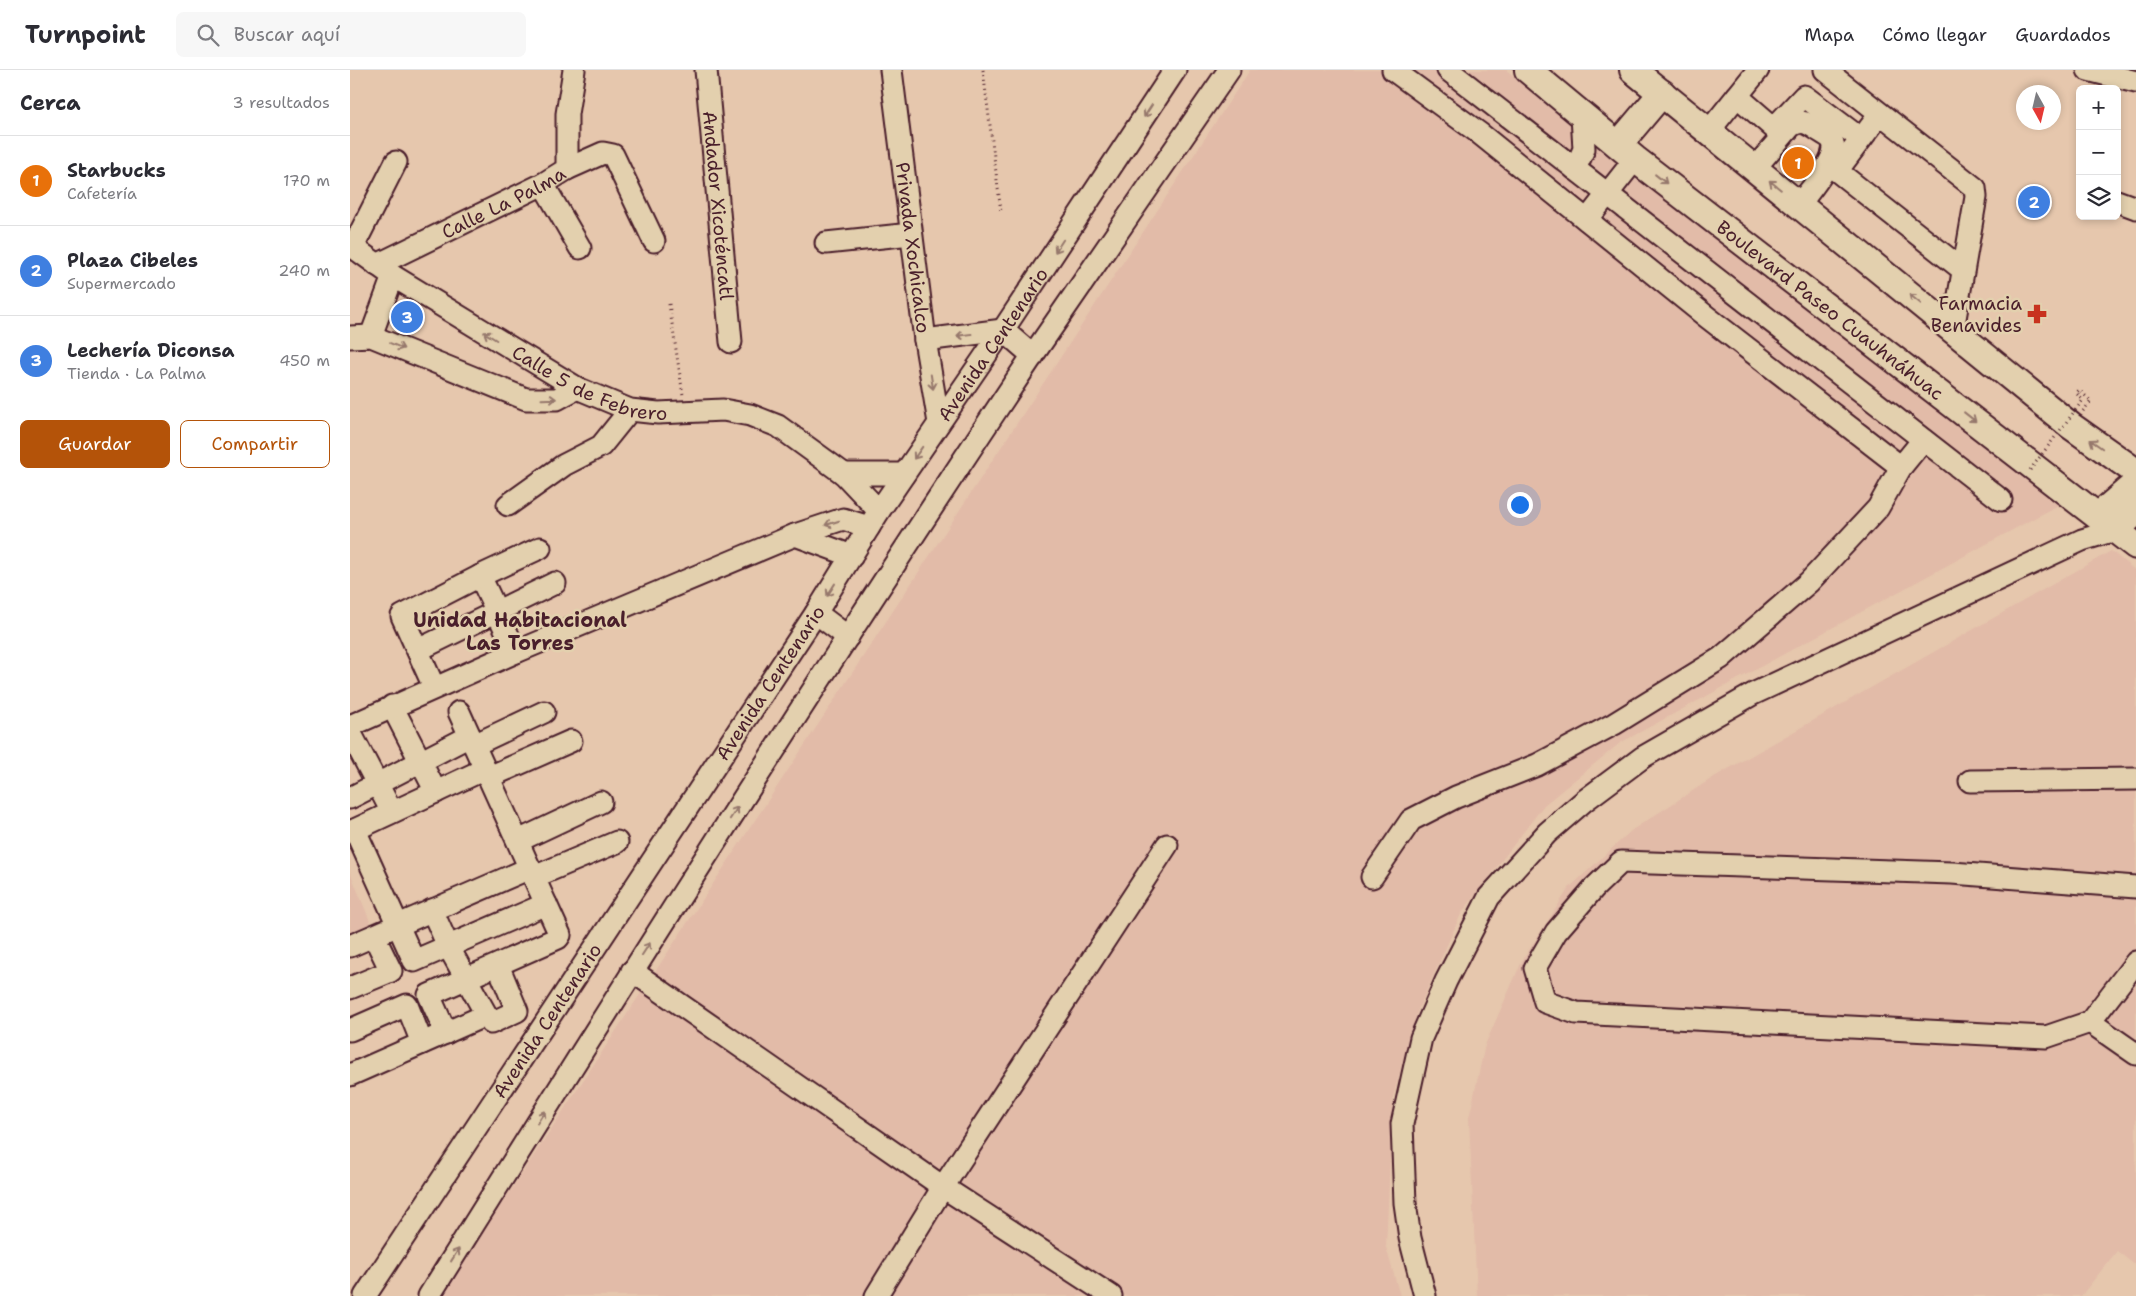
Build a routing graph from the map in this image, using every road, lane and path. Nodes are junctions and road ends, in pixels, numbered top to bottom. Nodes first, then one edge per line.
1 (574, 70) edge
2 (706, 70) edge
3 (891, 70) edge
4 (983, 70) edge
5 (1175, 70) edge
6 (1229, 70) edge
7 (1393, 70) edge
8 (1448, 70) edge
9 (1528, 70) edge
10 (1633, 70) edge
11 (1758, 70) edge
12 (1825, 70) edge
13 (2088, 70) edge
14 (2136, 82) edge
15 (1662, 93) junction
16 (1737, 96) junction
17 (1880, 114) junction
18 (1582, 116) junction
19 (1708, 131) junction
20 (1860, 140) junction
21 (1627, 152) junction
22 (396, 162) dead end
23 (1754, 168) junction
24 (567, 169) junction
25 (1575, 170) junction
26 (543, 184) junction
27 (1606, 194) junction
28 (2121, 202) edge
29 (1799, 205) junction
30 (2136, 208) edge
31 (1001, 212) dead end
32 (1587, 220) junction
33 (911, 234) junction
34 (654, 241) dead end
35 (826, 243) dead end
36 (351, 246) edge
37 (580, 248) dead end
38 (385, 270) junction
39 (1963, 270) junction
40 (669, 304) dead end
41 (1004, 330) junction
42 (1953, 330) junction
43 (371, 336) junction
44 (350, 337) edge
45 (925, 340) junction
46 (731, 342) dead end
47 (1033, 356) junction
48 (577, 388) junction
49 (2091, 400) dead end
50 (630, 410) junction
51 (685, 412) junction
52 (938, 423) junction
53 (1923, 440) junction
54 (1901, 467) junction
55 (2030, 470) dead end
56 (2136, 472) edge
57 (844, 474) junction
58 (904, 474) junction
59 (2136, 483) edge
60 (2001, 500) dead end
61 (508, 505) dead end
62 (2136, 512) edge
63 (874, 519) junction
64 (2106, 522) junction
65 (795, 535) junction
66 (2136, 546) edge
67 (540, 548) dead end
68 (852, 556) junction
69 (480, 576) junction
70 (555, 583) dead end
71 (498, 612) junction
72 (816, 613) junction
73 (848, 636) junction
74 (418, 650) junction
75 (516, 652) junction
76 (434, 687) junction
77 (392, 706) junction
78 (459, 712) dead end
79 (544, 712) dead end
80 (350, 726) edge
81 (350, 732) edge
82 (472, 740) junction
83 (571, 740) dead end
84 (421, 761) junction
85 (487, 773) junction
86 (2136, 779) edge
87 (1970, 780) dead end
88 (378, 783) junction
89 (436, 792) junction
90 (350, 798) edge
91 (601, 802) dead end
92 (392, 812) junction
93 (352, 831) edge
94 (518, 841) junction
95 (617, 842) dead end
96 (1168, 846) dead end
97 (532, 872) junction
98 (1372, 878) dead end
99 (2136, 887) edge
100 (546, 904) junction
101 (432, 910) junction
102 (398, 925) junction
103 (374, 936) junction
104 (350, 946) edge
105 (448, 946) junction
106 (2136, 962) edge
107 (498, 965) junction
108 (632, 971) junction
109 (466, 979) junction
110 (350, 988) edge
111 (486, 1015) junction
112 (2090, 1022) junction
113 (350, 1030) edge
114 (446, 1032) junction
115 (422, 1043) junction
116 (2136, 1054) edge
117 (350, 1075) edge
118 (943, 1187) junction
119 (365, 1296) edge
120 (429, 1296) edge
121 (876, 1296) edge
122 (1110, 1296) edge
123 (1425, 1296) edge

1 - 24 street, Calle La Palma
2 - 46 street, Andador Xicoténcatl
3 - 33 street, Privada Xochicalco
4 - 31 path
5 -> 41 street, Avenida Centenario
6 - 47 street
7 - 32 street
8 - 25 street
9 - 18 main road, Boulevard Paseo Cuauhnáhuac
10 - 15 main road
11 - 16 street
12 - 17 street
13 - 14 street
15 - 19 main road
15 - 21 main road
16 - 19 street
16 - 20 street
17 - 20 street
17 - 39 street
18 - 21 main road, Boulevard Paseo Cuauhnáhuac
18 - 25 street
19 - 23 main road
20 - 39 street
21 - 27 street
21 -> 64 main road, Boulevard Paseo Cuauhnáhuac
22 - 36 street
29 -> 23 main road
23 - 29 street
24 - 26 street, Calle La Palma
24 - 34 street
25 - 27 street
26 - 37 street
26 - 38 street, Calle La Palma
27 - 32 street
27 - 53 street
28 - 30 street
42 -> 29 main road
32 - 54 street
33 - 35 street
33 - 45 street, Privada Xochicalco
36 - 38 street, Calle 5 de Febrero
38 - 43 street
48 -> 38 street, Calle 5 de Febrero
39 - 42 street
40 - 51 path
41 -> 45 street
41 - 47 street
41 - 52 street, Avenida Centenario
56 -> 42 main road
43 - 44 street
43 -> 48 street
45 -> 52 street, Privada Xochicalco
47 - 73 street
48 - 50 street, Calle 5 de Febrero
49 - 55 path, bridge
50 - 51 street, Calle 5 de Febrero
50 - 61 street
51 - 57 street, Calle 5 de Febrero
52 -> 58 street, Avenida Centenario
53 - 54 street
53 - 60 street
54 - 98 street
57 - 58 street
57 - 63 street, Calle 5 de Febrero
58 - 63 street, Avenida Centenario
59 - 64 main road
62 - 64 main road
63 -> 65 street
63 - 68 street, Avenida Centenario
64 - 66 main road, Boulevard Paseo Cuauhnáhuac
64 - 123 street
65 - 68 street
65 - 75 street
67 - 69 street
68 -> 72 street, Avenida Centenario
69 - 71 street
69 - 74 street
70 - 71 street
71 - 74 street
71 - 75 street
72 - 73 street
72 - 119 street, Avenida Centenario
108 -> 73 street
74 - 76 street
75 - 76 street
76 - 77 street
77 - 80 street
77 - 84 street
78 - 82 street
79 - 82 street
81 - 88 street
82 - 84 street
82 - 85 street
83 - 85 street
84 - 88 street
84 - 89 street
85 - 89 street
85 - 94 street
86 - 87 street
88 - 90 street
88 - 92 street
89 - 92 street
91 - 94 street
92 - 93 street
93 - 102 street
94 - 97 street
95 - 97 street
96 - 118 street
97 - 100 street
97 - 101 street
99 - 112 street
100 - 105 street
100 - 107 street
101 - 102 street
101 - 105 street
102 - 103 street
102 - 105 street
103 - 104 street
103 - 110 street
105 - 109 street
106 - 112 street
107 - 109 street
107 - 111 street
108 - 118 street
120 -> 108 street
109 - 111 street
109 - 114 street
111 - 114 street
112 - 116 street
113 - 115 street
114 - 115 street
115 - 117 street
118 - 121 street
118 - 122 street

